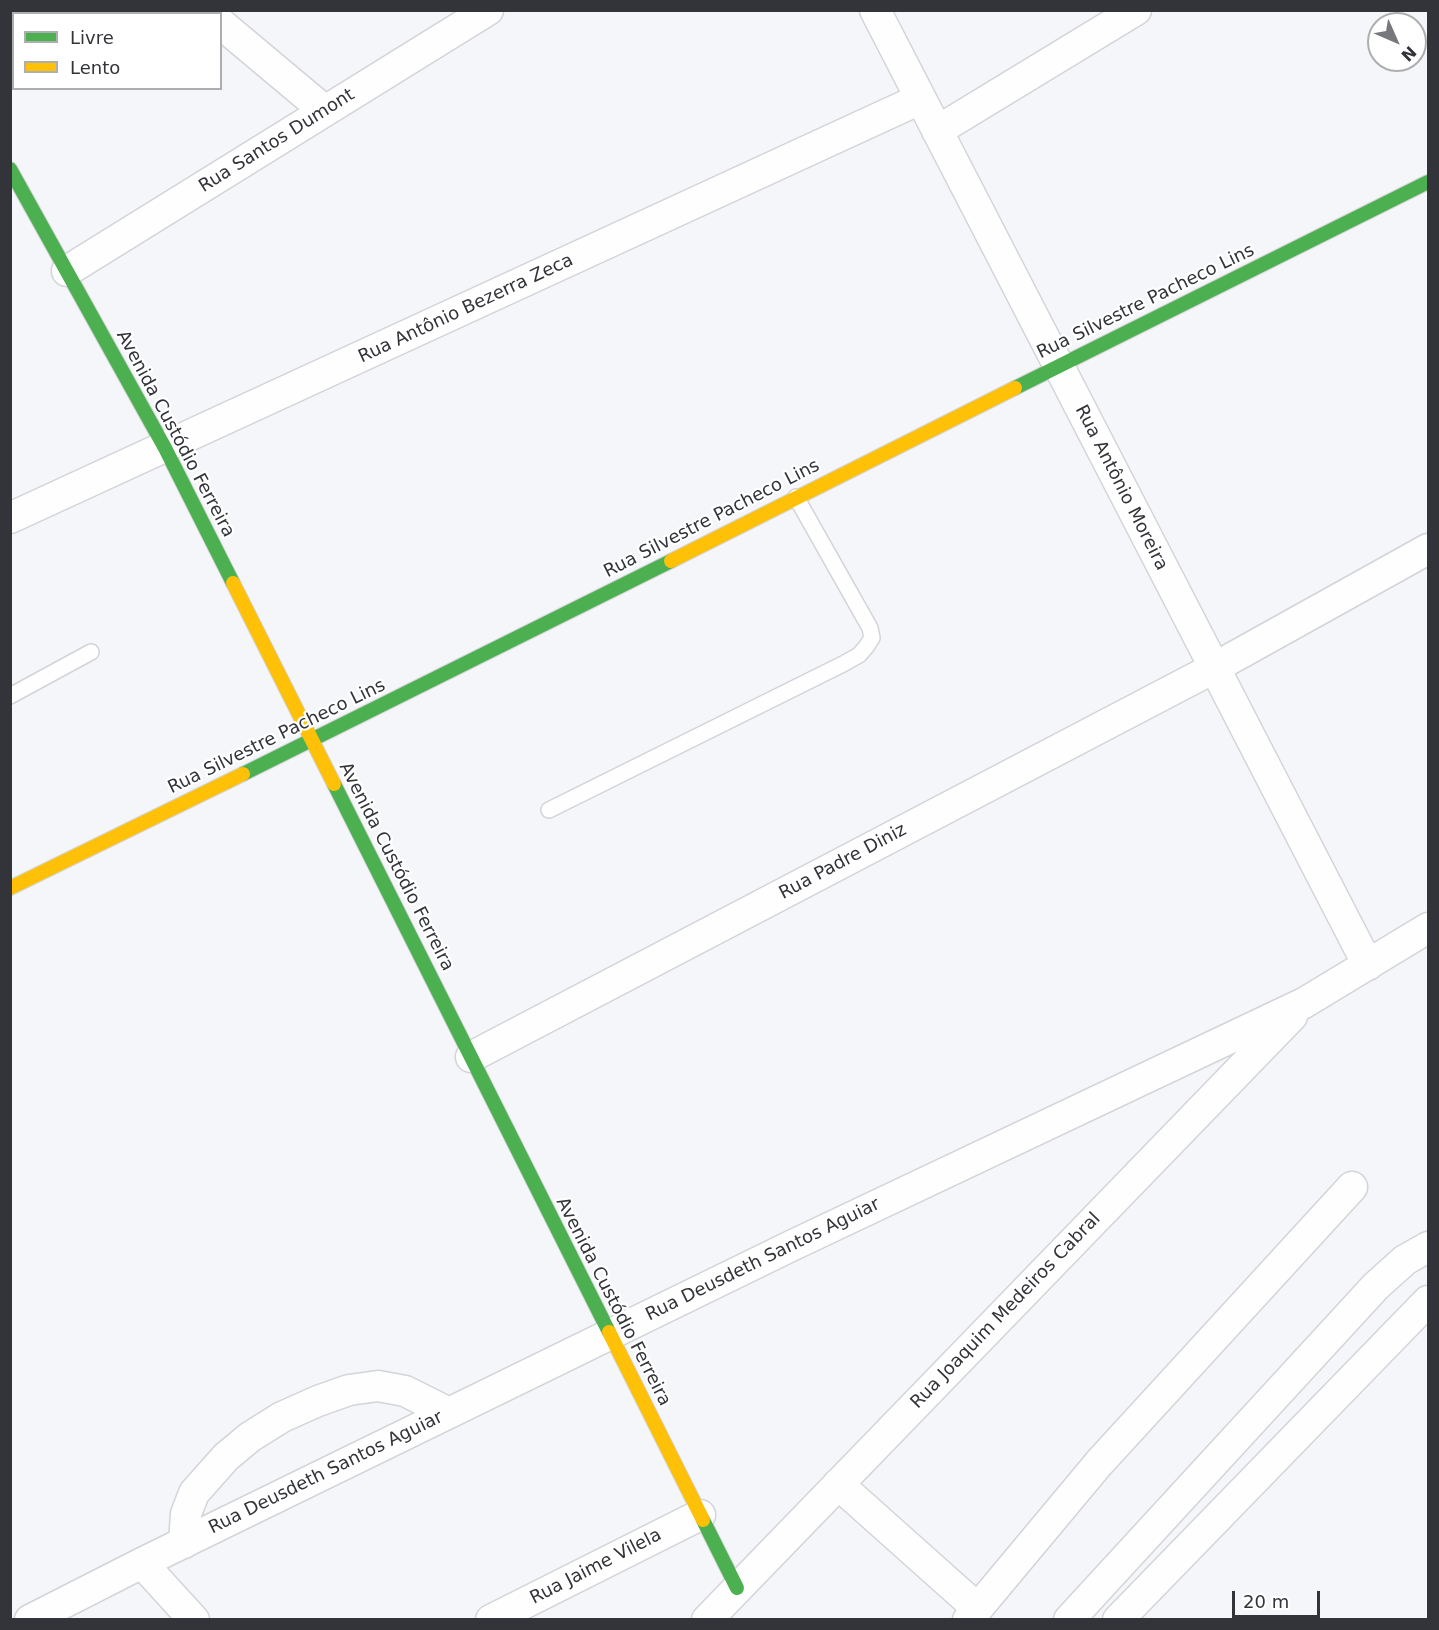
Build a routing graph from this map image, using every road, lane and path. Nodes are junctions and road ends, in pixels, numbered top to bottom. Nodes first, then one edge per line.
1 (875, 10) edge
2 (1136, 10) edge
3 (481, 12) edge
4 (222, 25) edge
5 (920, 99) junction
6 (325, 111) junction
7 (937, 131) junction
8 (10, 168) edge
9 (1428, 183) edge
10 (67, 271) junction
11 (1058, 366) junction
12 (165, 448) junction
13 (796, 497) junction
14 (10, 518) edge
15 (1428, 549) edge
16 (91, 652) dead end
17 (1214, 668) junction
18 (10, 696) edge
19 (312, 740) junction
20 (549, 810) dead end
21 (10, 888) edge
22 (1428, 928) edge
23 (1368, 964) junction
24 (1304, 1003) junction
25 (471, 1057) junction
26 (1352, 1187) dead end
27 (1428, 1247) edge
28 (1428, 1301) edge
29 (610, 1335) junction
30 (449, 1413) junction
31 (838, 1484) junction
32 (700, 1515) junction
33 (184, 1543) junction
34 (142, 1563) junction
35 (737, 1588) junction
36 (973, 1614) edge
37 (30, 1620) edge
38 (194, 1620) edge
39 (491, 1620) edge
40 (707, 1620) edge
41 (1069, 1620) edge
42 (1118, 1620) edge

1 - 5 street, Rua Antônio Moreira
2 - 7 street
3 - 6 street, Rua Santos Dumont
4 - 6 street
5 - 7 street, Rua Antônio Moreira
5 - 12 street, Rua Antônio Bezerra Zeca
6 - 10 street, Rua Santos Dumont
7 - 11 street, Rua Antônio Moreira
8 - 10 street, Avenida Custódio Ferreira
9 - 11 street, Rua Silvestre Pacheco Lins
10 - 12 street, Avenida Custódio Ferreira
11 - 13 street, Rua Silvestre Pacheco Lins
11 - 17 street, Rua Antônio Moreira
12 - 14 street, Rua Antônio Bezerra Zeca
12 - 19 street, Avenida Custódio Ferreira
13 - 19 street, Rua Silvestre Pacheco Lins
13 - 20 lane
15 - 17 street, Rua Padre Diniz
16 - 18 lane
17 - 23 street, Rua Antônio Moreira
17 - 25 street, Rua Padre Diniz
19 - 21 street, Rua Silvestre Pacheco Lins
19 - 25 street, Avenida Custódio Ferreira
22 - 23 street
23 - 24 street
24 - 29 street, Rua Deusdeth Santos Aguiar
24 - 31 street, Rua Joaquim Medeiros Cabral
25 - 29 street, Avenida Custódio Ferreira
26 - 36 street
27 - 41 street
28 - 42 street
29 - 30 street, Rua Deusdeth Santos Aguiar
29 - 32 street, Avenida Custódio Ferreira
30 - 33 street, Rua Deusdeth Santos Aguiar
30 - 33 street
31 - 35 street, Rua Joaquim Medeiros Cabral
31 - 36 street
32 - 35 street, Avenida Custódio Ferreira
32 - 39 street, Rua Jaime Vilela
33 - 34 street, Rua Deusdeth Santos Aguiar
34 - 37 street, Rua Deusdeth Santos Aguiar
34 - 38 street
35 - 40 street, Rua Joaquim Medeiros Cabral

